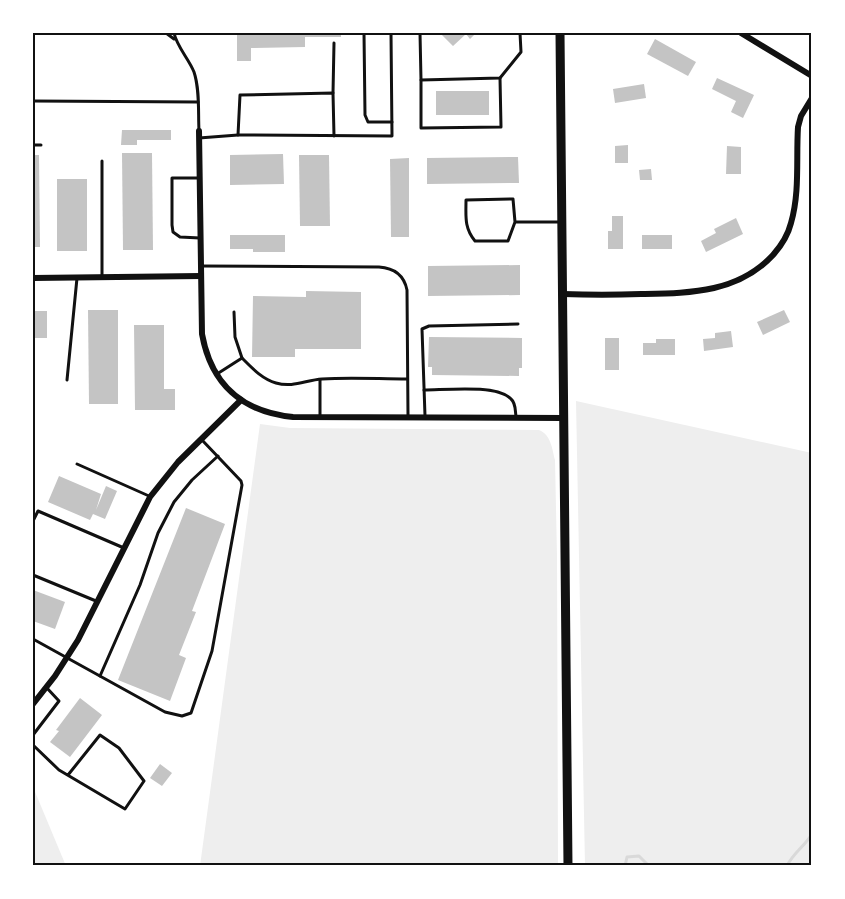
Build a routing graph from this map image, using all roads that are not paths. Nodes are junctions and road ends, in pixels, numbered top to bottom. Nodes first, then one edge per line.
1 (166, 33) edge
2 (174, 33) edge
3 (364, 33) edge
4 (392, 33) edge
5 (420, 33) edge
6 (520, 33) edge
7 (560, 33) edge
8 (741, 33) edge
9 (175, 40) junction
10 (334, 43) dead end
11 (812, 76) edge
12 (500, 78) junction
13 (421, 80) junction
14 (333, 93) junction
15 (812, 98) edge
16 (33, 101) edge
17 (198, 102) junction
18 (392, 122) junction
19 (199, 135) junction
20 (238, 135) junction
21 (334, 136) junction
22 (33, 145) edge
23 (41, 145) dead end
24 (102, 161) dead end
25 (200, 178) junction
26 (515, 222) junction
27 (563, 222) junction
28 (200, 238) junction
29 (201, 266) junction
30 (201, 276) junction
31 (33, 278) edge
32 (78, 278) junction
33 (102, 278) junction
34 (563, 294) junction
35 (234, 312) dead end
36 (518, 324) dead end
37 (242, 358) junction
38 (216, 374) junction
39 (320, 379) junction
40 (407, 379) junction
41 (67, 380) dead end
42 (424, 390) junction
43 (241, 400) junction
44 (320, 417) junction
45 (408, 418) junction
46 (424, 418) junction
47 (516, 418) junction
48 (564, 418) junction
49 (202, 439) junction
50 (218, 456) junction
51 (77, 464) dead end
52 (150, 497) junction
53 (33, 521) edge
54 (124, 548) junction
55 (33, 574) edge
56 (98, 602) junction
57 (33, 639) edge
58 (67, 658) junction
59 (100, 676) junction
60 (46, 687) junction
61 (33, 704) edge
62 (33, 735) edge
63 (33, 745) edge
64 (68, 775) junction
65 (568, 866) edge

1 - 9 lane
2 - 9 lane
3 - 18 lane
4 - 18 lane
5 - 13 lane
6 - 12 lane
7 - 27 main road
8 - 11 street
9 - 17 lane
10 - 14 lane
12 - 13 lane
12 - 13 lane
14 - 20 lane
14 - 21 lane
15 - 34 street
16 - 17 lane
17 - 19 lane
18 - 21 lane
19 - 20 lane
19 - 25 street
20 - 21 lane
22 - 23 lane
24 - 33 lane
25 - 28 street
25 - 28 lane
26 - 26 lane
26 - 27 lane
27 - 34 main road
28 - 29 street
29 - 30 street
29 - 40 lane
30 - 33 street
30 - 38 street
31 - 32 street
32 - 33 street
32 - 41 lane
34 - 48 main road
35 - 37 lane
36 - 42 lane
37 - 38 lane
37 - 39 lane
38 - 43 street
39 - 40 lane
39 - 44 lane
40 - 45 lane
42 - 46 lane
42 - 47 lane
43 - 44 street
43 - 49 street
44 - 45 street
45 - 46 street
46 - 47 street
47 - 48 street
48 - 65 main road
49 - 50 lane
49 - 52 street
50 - 59 lane
50 - 59 lane
51 - 52 lane
52 - 54 street
53 - 54 lane
54 - 56 street
55 - 56 lane
56 - 58 street
57 - 58 lane
58 - 59 lane
58 - 60 street
60 - 61 street
60 - 62 lane
63 - 64 lane
64 - 64 lane

